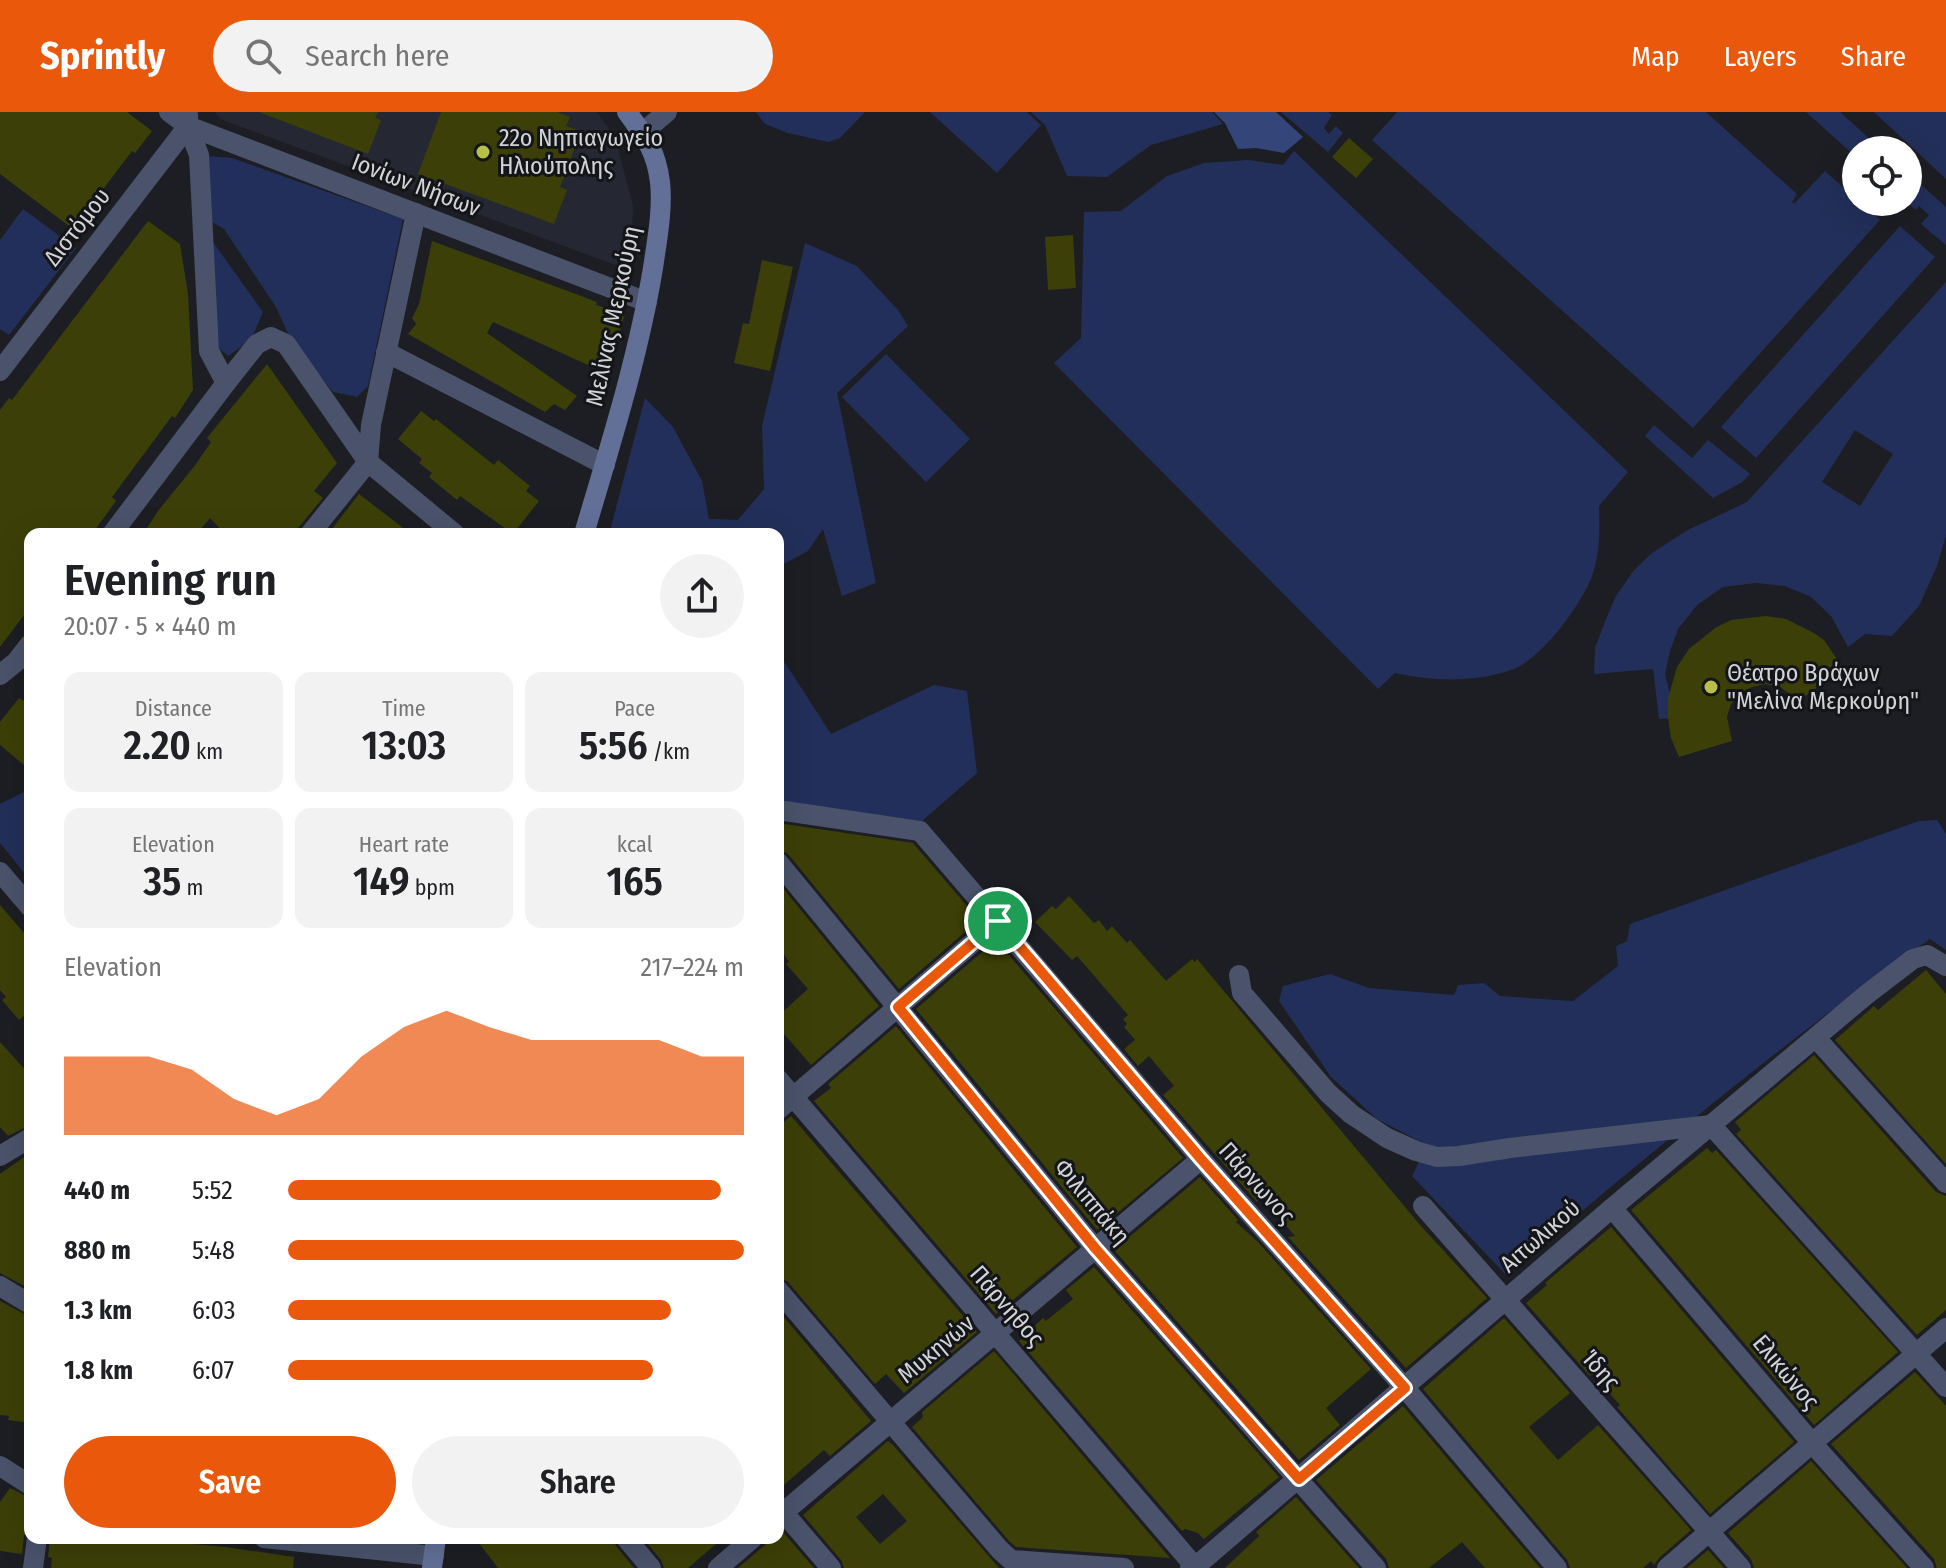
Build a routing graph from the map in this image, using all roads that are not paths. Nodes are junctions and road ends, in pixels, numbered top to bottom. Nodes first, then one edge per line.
1 (169, 112) edge
2 (627, 112) edge
3 (667, 112) edge
4 (188, 119) edge
5 (642, 133) junction
6 (416, 213) junction
7 (647, 302) junction
8 (386, 352) junction
9 (0, 371) edge
10 (226, 383) junction
11 (368, 462) junction
12 (605, 465) junction
13 (117, 528) edge
14 (315, 528) edge
15 (448, 528) edge
16 (586, 528) edge
17 (784, 811) edge
18 (784, 869) edge
19 (0, 872) edge
20 (24, 900) edge
21 (998, 921) junction
22 (1946, 966) edge
23 (1239, 975) dead end
24 (898, 1007) junction
25 (1816, 1038) junction
26 (786, 1103) edge
27 (1711, 1125) junction
28 (24, 1142) edge
29 (0, 1156) edge
30 (1201, 1159) junction
31 (1946, 1183) edge
32 (1423, 1206) dead end
33 (1612, 1208) junction
34 (1095, 1248) junction
35 (0, 1286) edge
36 (784, 1297) edge
37 (24, 1300) edge
38 (1506, 1300) junction
39 (1946, 1328) edge
40 (995, 1333) junction
41 (1917, 1354) junction
42 (1946, 1387) edge
43 (1405, 1388) junction
44 (890, 1422) junction
45 (1812, 1443) junction
46 (0, 1466) edge
47 (1299, 1479) junction
48 (24, 1481) edge
49 (784, 1509) edge
50 (784, 1516) edge
51 (1708, 1531) junction
52 (36, 1544) edge
53 (318, 1544) edge
54 (631, 1544) edge
55 (746, 1544) edge
56 (436, 1557) edge
57 (33, 1568) edge
58 (651, 1568) edge
59 (718, 1568) edge
60 (831, 1568) edge
61 (1124, 1568) edge
62 (1194, 1568) edge
63 (1376, 1568) edge
64 (1557, 1568) edge
65 (1667, 1568) edge
66 (1741, 1568) edge
67 (1924, 1568) edge

1 - 4 street, Ιονίων Νήσων
2 - 5 street, Μελίνας Μερκούρη
3 - 5 street
4 - 6 street, Ιονίων Νήσων
4 - 9 street, Διστόμου
4 - 10 street
5 - 7 street, Μελίνας Μερκούρη
6 - 7 street, Ιονίων Νήσων
6 - 8 street
7 - 12 street, Μελίνας Μερκούρη
8 - 11 street
8 - 12 street
10 - 11 street
10 - 13 street
11 - 14 street
11 - 15 street
12 - 16 street, Μελίνας Μερκούρη
17 - 21 street, Πάρνωνος
18 - 24 street, Φιλιππάκη
19 - 20 street
21 - 24 street
21 - 30 street, Πάρνωνος
22 - 25 street, Αιτωλικού
23 - 27 street
24 - 26 street
24 - 34 street, Φιλιππάκη
25 - 27 street, Αιτωλικού
25 - 31 street
26 - 40 street, Πάρνηθος
27 - 33 street, Αιτωλικού
27 - 41 street
28 - 29 street
30 - 34 street, Μυκηνών
30 - 43 street, Πάρνωνος
32 - 38 street, Ίδης
33 - 38 street, Αιτωλικού
33 - 45 street, Ελικώνος
34 - 40 street, Μυκηνών
34 - 47 street, Φιλιππάκη
35 - 37 street
36 - 44 street
38 - 43 street, Αιτωλικού
38 - 51 street, Ίδης
39 - 41 street
40 - 44 street, Μυκηνών
40 - 62 street, Πάρνηθος
41 - 42 street
41 - 45 street
43 - 47 street, Αιτωλικού
43 - 64 street, Πάρνωνος
44 - 49 street, Μυκηνών
44 - 61 street
45 - 51 street
45 - 67 street, Ελικώνος
46 - 48 street
47 - 62 street, Αιτωλικού
47 - 63 street, Φιλιππάκη
50 - 60 street
51 - 65 street
51 - 66 street, Ίδης
52 - 57 street
53 - 56 street
54 - 58 street
55 - 59 street

